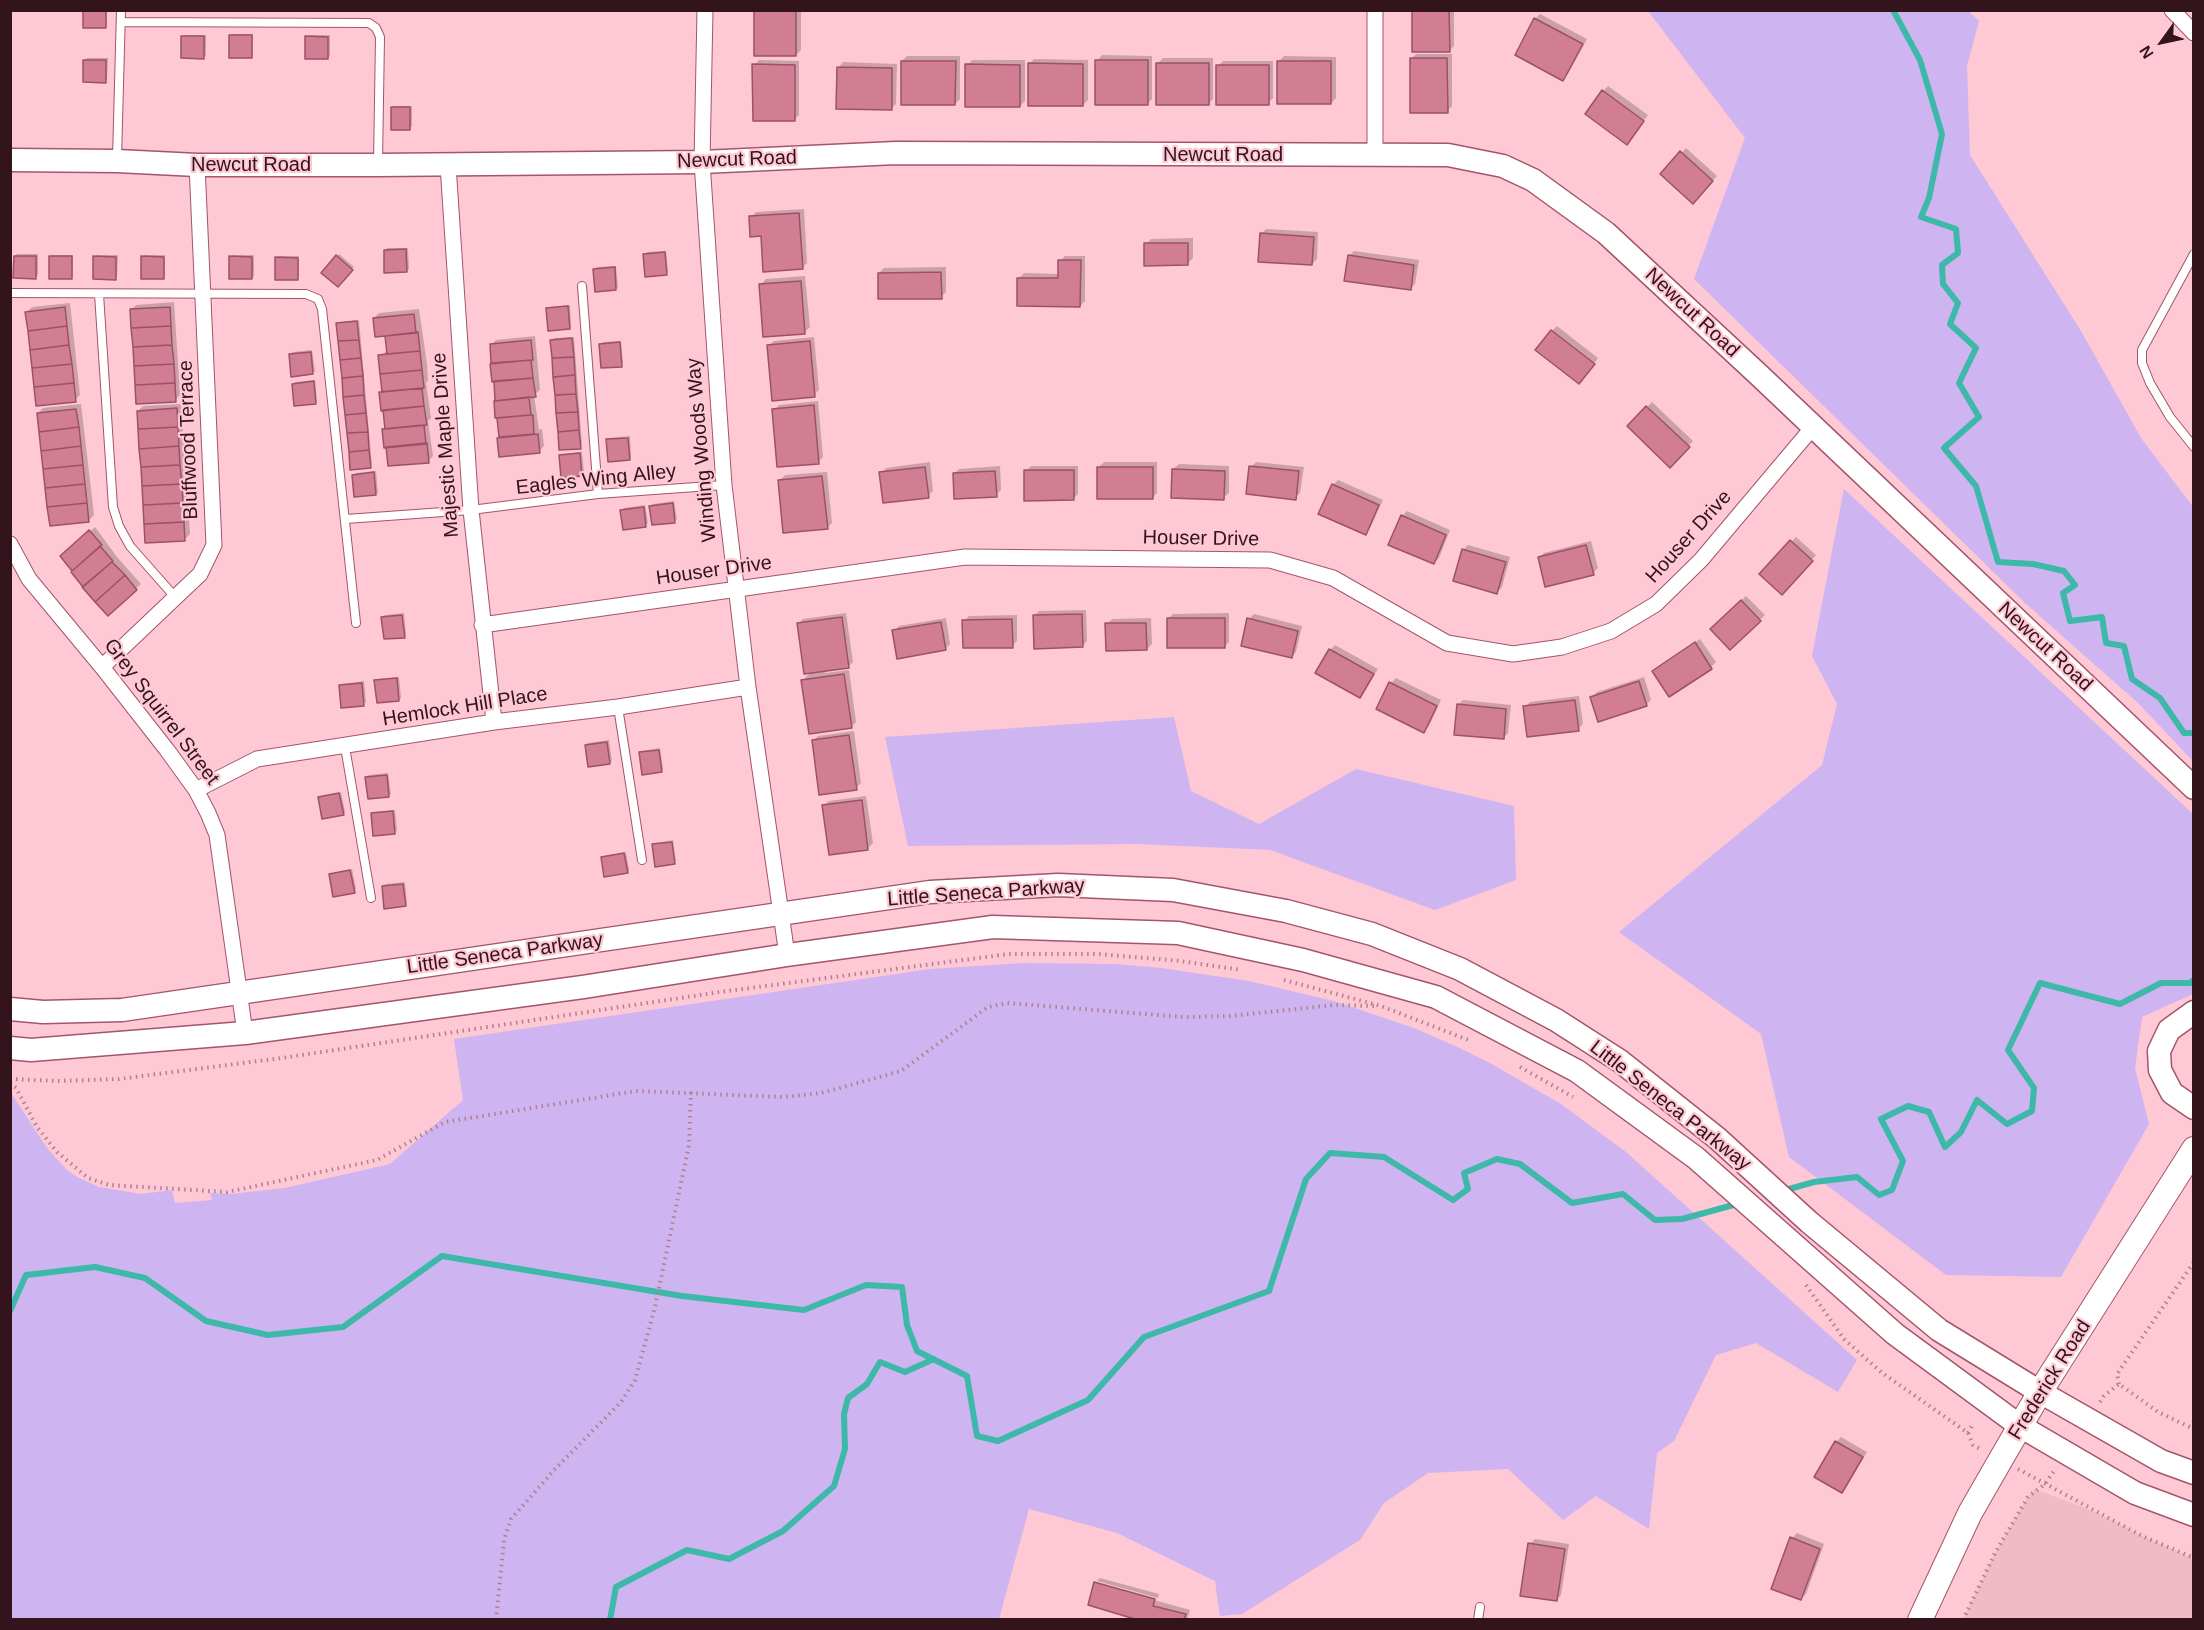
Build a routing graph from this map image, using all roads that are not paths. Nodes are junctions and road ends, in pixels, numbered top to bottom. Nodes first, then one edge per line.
1 (121, 10) edge
2 (705, 10) edge
3 (1375, 10) edge
4 (2172, 10) edge
5 (121, 22) junction
6 (2193, 33) edge
7 (1375, 156) junction
8 (10, 160) edge
9 (117, 161) junction
10 (702, 162) junction
11 (197, 165) junction
12 (378, 165) junction
13 (448, 165) junction
14 (2193, 254) edge
15 (582, 286) dead end
16 (10, 293) edge
17 (99, 294) junction
18 (204, 294) junction
19 (1813, 427) junction
20 (2193, 447) edge
21 (724, 484) junction
22 (598, 494) junction
23 (471, 510) junction
24 (346, 519) junction
25 (10, 544) edge
26 (737, 588) junction
27 (176, 597) junction
28 (356, 623) dead end
29 (482, 626) junction
30 (102, 667) junction
31 (748, 687) junction
32 (618, 706) junction
33 (494, 722) junction
34 (345, 747) junction
35 (2193, 788) edge
36 (196, 790) junction
37 (642, 860) dead end
38 (371, 898) dead end
39 (781, 913) junction
40 (787, 955) junction
41 (239, 993) junction
42 (10, 1009) edge
43 (2193, 1012) edge
44 (245, 1033) junction
45 (10, 1048) edge
46 (2193, 1108) edge
47 (2193, 1149) edge
48 (2040, 1392) junction
49 (2020, 1426) junction
50 (2193, 1473) edge
51 (2193, 1515) edge
52 (1480, 1607) dead end
53 (1478, 1620) edge
54 (1920, 1620) edge

1 - 5 lane
2 - 10 street, Winding Woods Way
3 - 7 street
4 - 6 street
5 - 9 lane
5 - 12 lane
7 - 10 main road, Newcut Road
7 - 19 main road, Newcut Road
8 - 9 main road, Newcut Road
9 - 11 main road, Newcut Road
10 - 13 main road, Newcut Road
10 - 21 street, Winding Woods Way
11 - 12 main road, Newcut Road
11 - 18 street, Bluffwood Terrace
12 - 13 main road, Newcut Road
13 - 23 street, Majestic Maple Drive
14 - 20 lane
15 - 22 lane
16 - 17 lane
17 - 18 lane
17 - 27 lane
18 - 24 lane
18 - 27 street, Bluffwood Terrace
19 - 26 street, Houser Drive
19 - 35 main road, Newcut Road
21 - 22 lane, Eagles Wing Alley
21 - 26 street, Winding Woods Way
22 - 23 lane, Eagles Wing Alley
23 - 24 lane, Eagles Wing Alley
23 - 29 street, Majestic Maple Drive
24 - 28 lane
25 - 30 street, Grey Squirrel Street
26 - 29 street, Houser Drive
26 - 31 street, Winding Woods Way
27 - 30 street, Bluffwood Terrace
29 - 33 street, Majestic Maple Drive
30 - 36 street, Grey Squirrel Street
31 - 32 street, Hemlock Hill Place
31 - 39 street, Winding Woods Way
32 - 33 street, Hemlock Hill Place
32 - 37 lane
33 - 34 street, Hemlock Hill Place
34 - 36 street, Hemlock Hill Place
34 - 38 lane
36 - 41 street, Grey Squirrel Street
39 - 40 street, Winding Woods Way
39 - 41 main road, Little Seneca Parkway
39 - 48 main road, Little Seneca Parkway
40 - 44 main road, Little Seneca Parkway
40 - 49 main road, Little Seneca Parkway
41 - 42 main road, Little Seneca Parkway
41 - 44 street, Grey Squirrel Street
43 - 46 main road
44 - 45 main road, Little Seneca Parkway
47 - 48 main road, Frederick Road
48 - 49 main road, Frederick Road
48 - 50 main road, Little Seneca Parkway
49 - 51 main road, Little Seneca Parkway
49 - 54 main road, Frederick Road
52 - 53 lane

